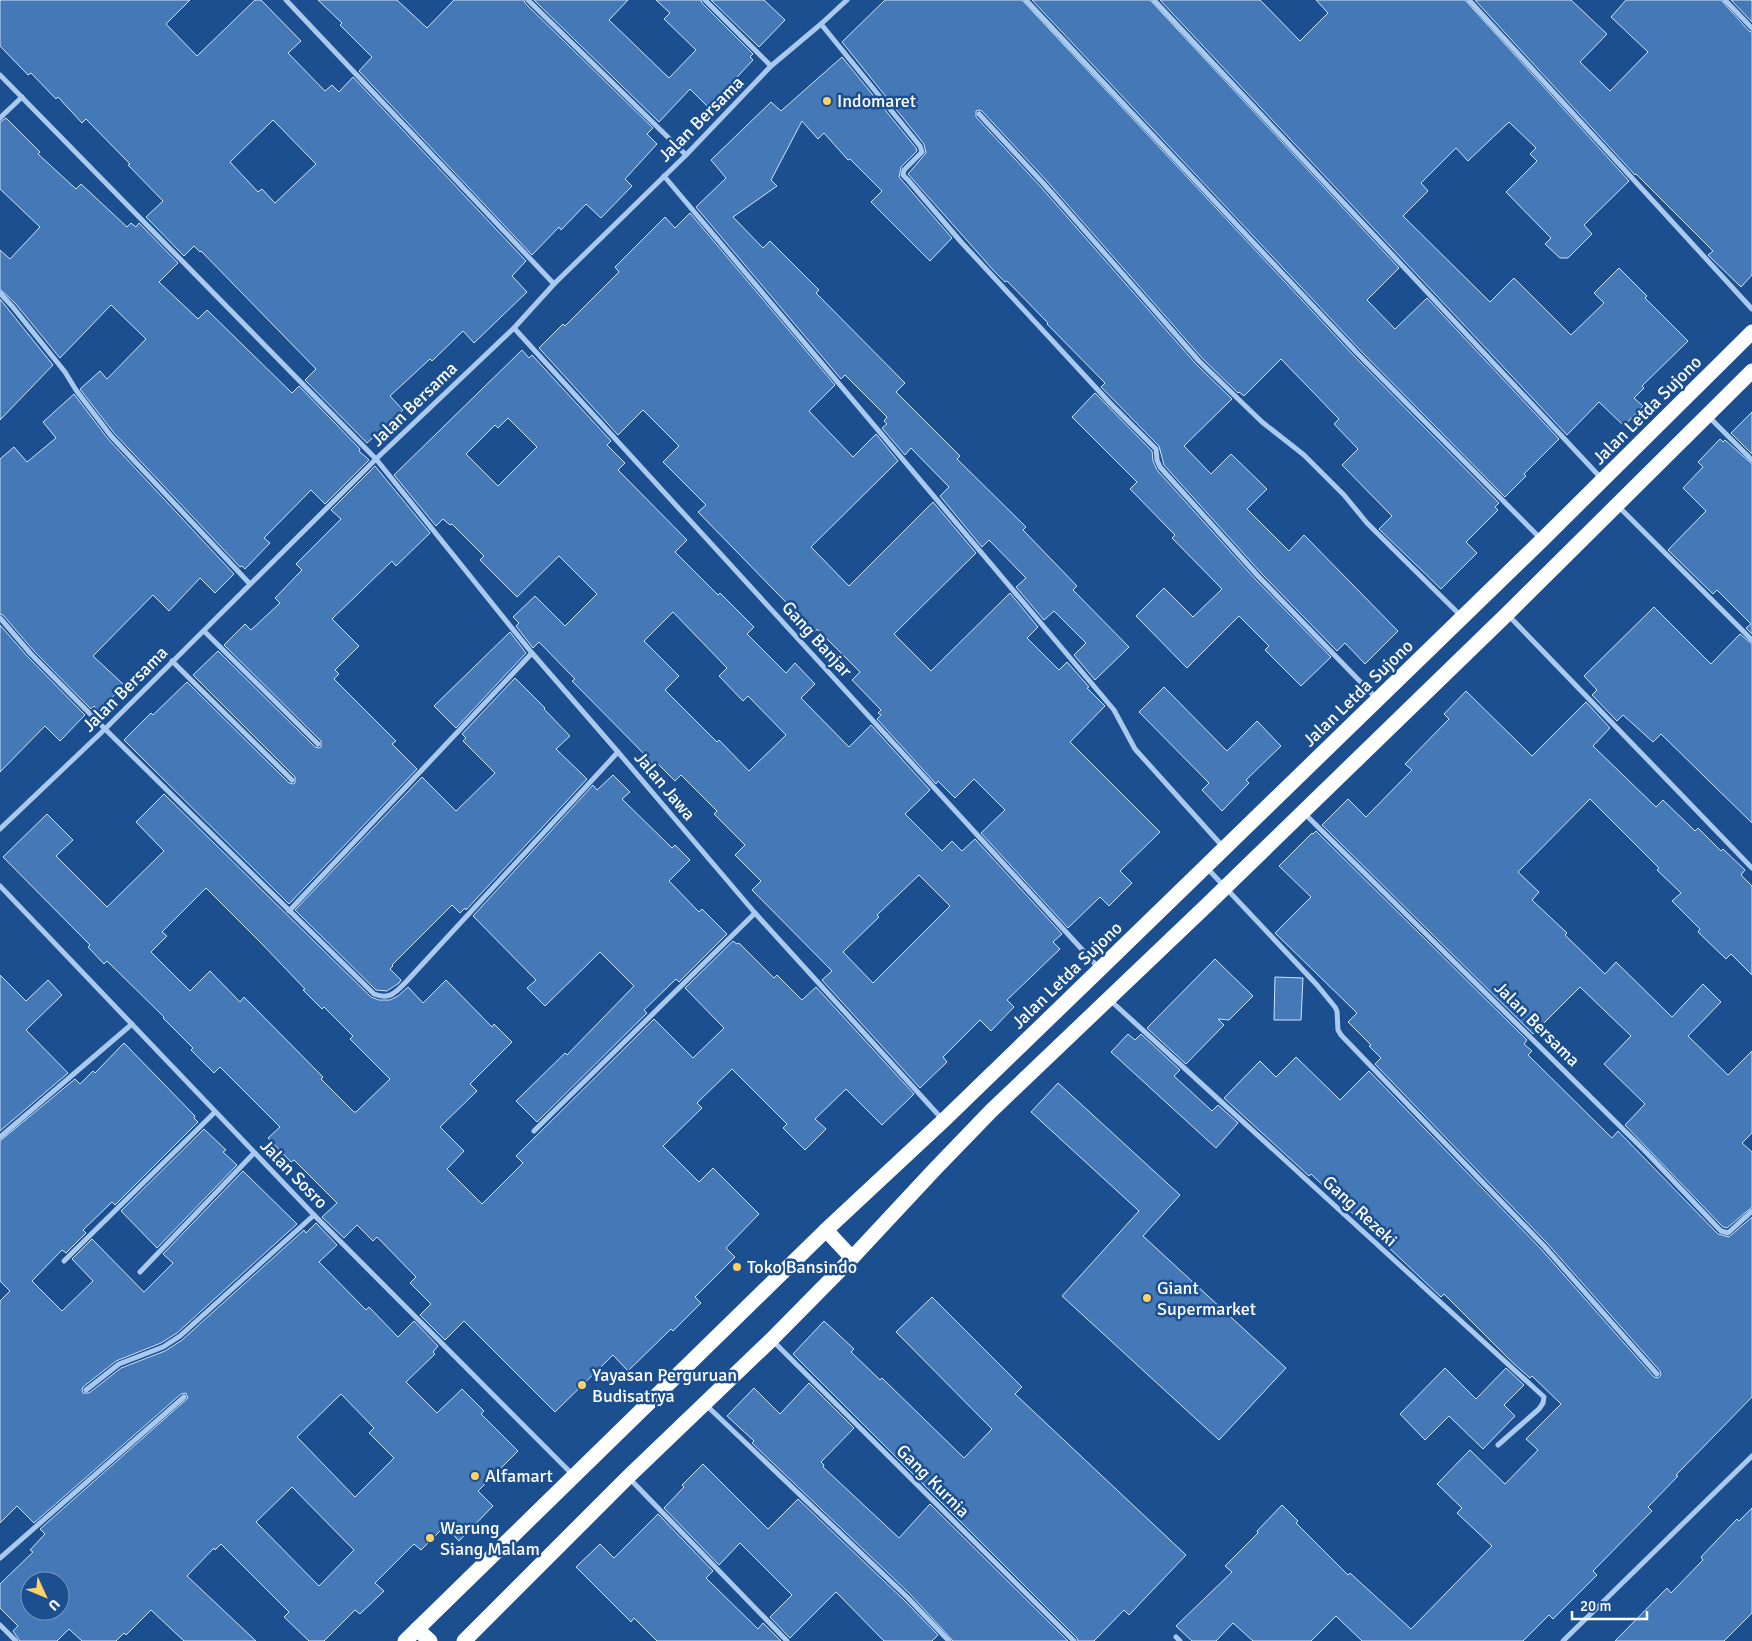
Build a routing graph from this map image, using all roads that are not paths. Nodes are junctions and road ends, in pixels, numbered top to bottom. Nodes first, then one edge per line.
1 (286, 0) edge
2 (528, 0) edge
3 (705, 0) edge
4 (847, 0) edge
5 (1026, 0) edge
6 (1154, 0) edge
7 (1469, 0) edge
8 (1724, 0) edge
9 (821, 24) junction
10 (1752, 28) edge
11 (771, 66) junction
12 (0, 75) edge
13 (22, 98) junction
14 (979, 114) dead end
15 (0, 118) edge
16 (686, 155) junction
17 (664, 176) junction
18 (554, 284) junction
19 (0, 293) edge
20 (1752, 308) edge
21 (514, 328) junction
22 (1752, 332) edge
23 (1752, 371) edge
24 (1707, 415) junction
25 (376, 459) junction
26 (1752, 460) edge
27 (1603, 480) junction
28 (1617, 505) junction
29 (1542, 540) junction
30 (250, 584) junction
31 (1507, 614) junction
32 (1462, 617) junction
33 (0, 618) edge
34 (204, 631) junction
35 (1752, 640) edge
36 (532, 654) junction
37 (172, 661) junction
38 (1377, 700) junction
39 (105, 729) junction
40 (318, 744) dead end
41 (618, 752) junction
42 (292, 780) dead end
43 (1303, 811) junction
44 (0, 829) edge
45 (1224, 848) junction
46 (1206, 866) junction
47 (1752, 868) edge
48 (0, 886) edge
49 (1225, 888) junction
50 (288, 911) junction
51 (755, 914) junction
52 (1100, 969) junction
53 (1108, 999) junction
54 (132, 1024) junction
55 (215, 1112) junction
56 (944, 1120) junction
57 (534, 1131) dead end
58 (0, 1137) edge
59 (254, 1154) junction
60 (1752, 1211) edge
61 (314, 1215) junction
62 (826, 1230) junction
63 (852, 1258) junction
64 (64, 1261) dead end
65 (140, 1272) dead end
66 (771, 1340) junction
67 (1657, 1374) dead end
68 (86, 1390) dead end
69 (184, 1397) dead end
70 (705, 1404) junction
71 (1498, 1445) dead end
72 (1752, 1456) edge
73 (574, 1476) junction
74 (628, 1477) junction
75 (0, 1558) edge
76 (0, 1625) edge
77 (417, 1629) junction
78 (16, 1641) edge
79 (405, 1641) edge
80 (430, 1641) edge
81 (464, 1641) edge
82 (787, 1641) edge
83 (949, 1641) edge
84 (1074, 1641) edge
85 (1563, 1641) edge

1 - 18 street
2 - 16 street
3 - 11 street
4 - 9 street, Jalan Bersama
5 - 29 street
6 - 27 street
7 - 20 street
8 - 10 street
9 - 11 street, Jalan Bersama
9 - 38 street
11 - 16 street, Jalan Bersama
12 - 13 street, Jalan Jawa
13 - 15 street
13 - 25 street, Jalan Jawa
14 - 32 street
16 - 17 street, Jalan Bersama
17 - 18 street, Jalan Bersama
17 - 45 street
18 - 21 street, Jalan Bersama
19 - 30 street
21 - 25 street, Jalan Bersama
21 - 52 street, Gang Banjar
22 - 27 highway, Jalan Letda Sujono
23 - 24 highway
24 - 26 street
24 - 28 highway
25 - 30 street, Jalan Bersama
25 - 36 street, Jalan Jawa
27 - 29 highway, Jalan Letda Sujono
28 - 31 highway
28 - 35 street
29 - 32 highway, Jalan Letda Sujono
30 - 34 street, Jalan Bersama
31 - 43 highway
31 - 47 street
32 - 38 highway, Jalan Letda Sujono
33 - 39 street
34 - 37 street, Jalan Bersama
34 - 40 street
36 - 41 street, Jalan Jawa
36 - 50 street
37 - 39 street, Jalan Bersama
37 - 42 street
38 - 45 highway, Jalan Letda Sujono
39 - 44 street, Jalan Bersama
39 - 50 street
41 - 50 street
41 - 51 street, Jalan Jawa
43 - 49 highway
43 - 60 street, Jalan Bersama
45 - 46 highway, Jalan Letda Sujono
46 - 49 street
46 - 52 highway, Jalan Letda Sujono
48 - 54 street, Jalan Sosro
49 - 53 highway
49 - 67 street
51 - 56 street, Jalan Jawa
51 - 57 street
52 - 56 highway, Jalan Letda Sujono
53 - 63 highway
53 - 71 street, Gang Rezeki
54 - 55 street, Jalan Sosro
54 - 58 street
55 - 59 street, Jalan Sosro
55 - 64 street
56 - 62 highway, Jalan Letda Sujono
59 - 61 street, Jalan Sosro
59 - 65 street
61 - 68 street
61 - 73 street, Jalan Sosro
62 - 63 highway
62 - 73 highway, Jalan Letda Sujono
63 - 66 highway
66 - 70 highway
66 - 84 street, Gang Kurnia
69 - 75 street
70 - 74 highway
70 - 83 street
72 - 85 street
73 - 77 highway, Jalan Letda Sujono
74 - 81 highway
74 - 82 street
76 - 78 street
77 - 79 highway, Jalan Letda Sujono
77 - 80 highway

